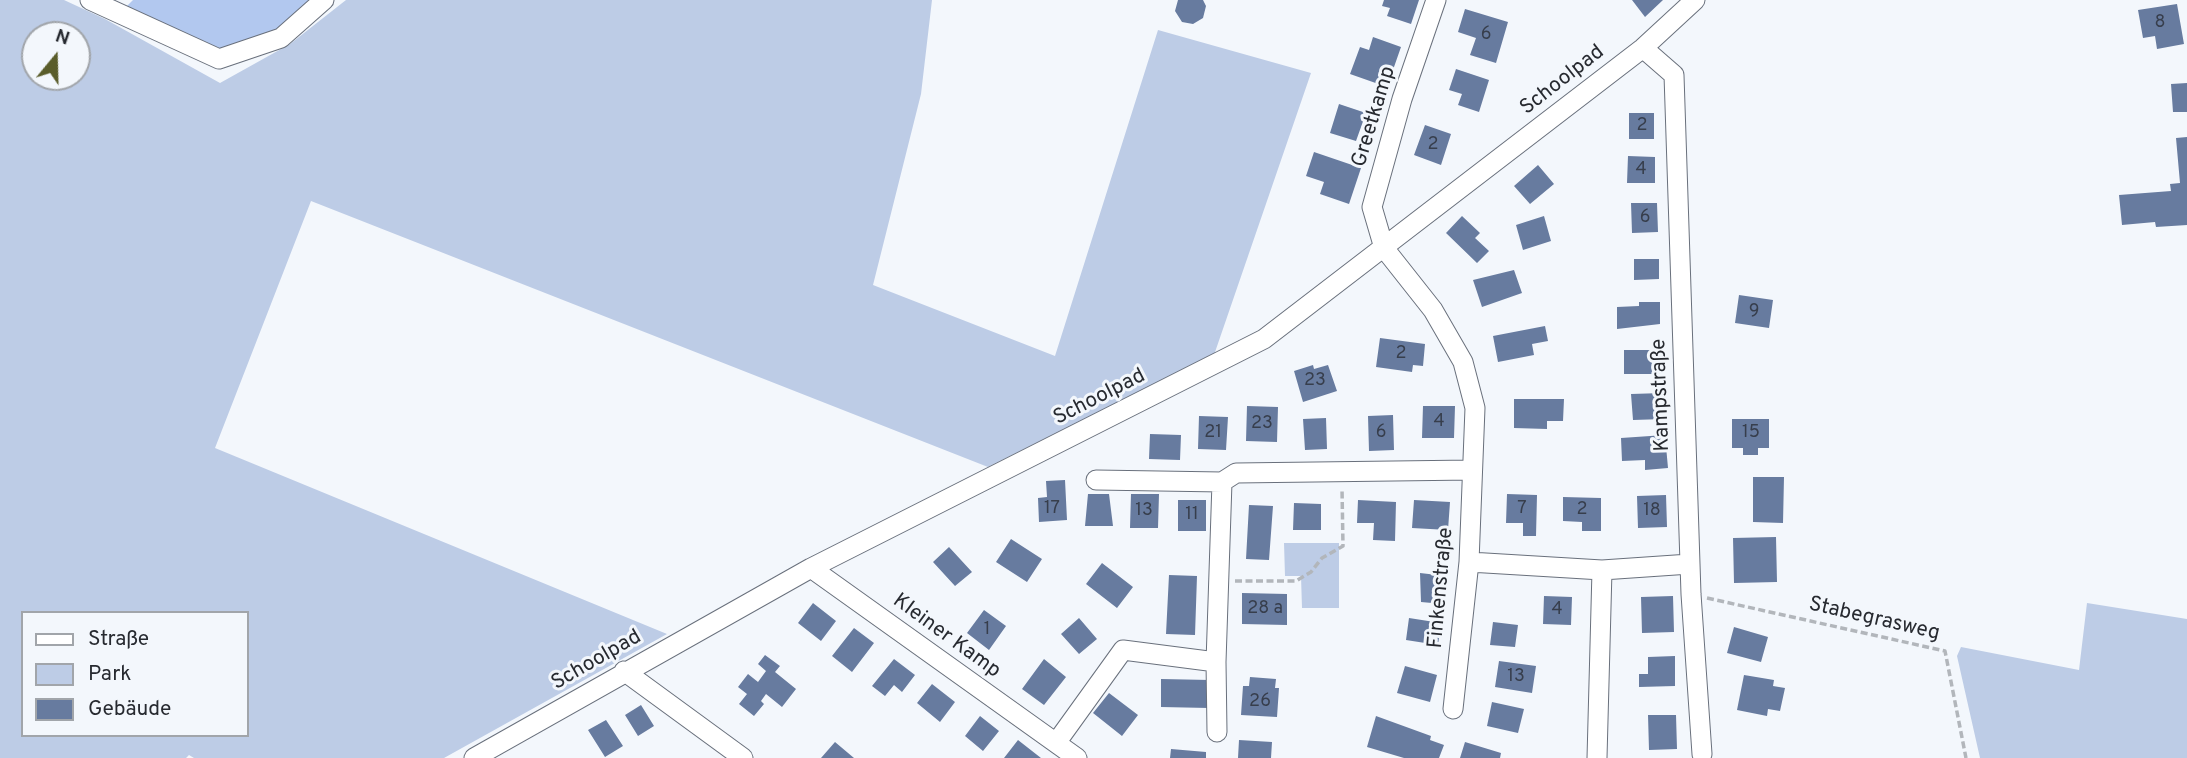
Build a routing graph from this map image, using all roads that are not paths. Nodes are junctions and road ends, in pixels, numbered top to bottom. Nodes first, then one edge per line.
1 (90, 0) edge
2 (324, 0) edge
3 (1436, 0) edge
4 (1695, 0) edge
5 (1643, 48) junction
6 (1384, 248) junction
7 (1472, 470) junction
8 (1229, 477) junction
9 (1096, 480) dead end
10 (1469, 562) junction
11 (1690, 564) junction
12 (811, 568) junction
13 (1602, 570) junction
14 (1216, 662) junction
15 (624, 671) junction
16 (1453, 709) dead end
17 (1217, 732) dead end
18 (1056, 743) junction
19 (1702, 754) dead end
20 (474, 758) edge
21 (743, 758) edge
22 (1077, 758) edge
23 (1597, 758) edge

1 - 2 street
3 - 6 street, Greetkamp
4 - 5 street, Schoolpad
5 - 6 street, Schoolpad
5 - 11 street, Kampstraße
6 - 7 street, Finkenstraße
6 - 12 street, Schoolpad
7 - 8 street
7 - 10 street, Finkenstraße
8 - 9 street
8 - 14 street
10 - 13 street
10 - 16 street, Finkenstraße
11 - 13 street
11 - 19 street, Kampstraße
12 - 15 street, Schoolpad
12 - 18 street, Kleiner Kamp
13 - 23 street
14 - 17 street
14 - 18 street
15 - 20 street, Schoolpad
15 - 21 street
18 - 22 street, Kleiner Kamp

